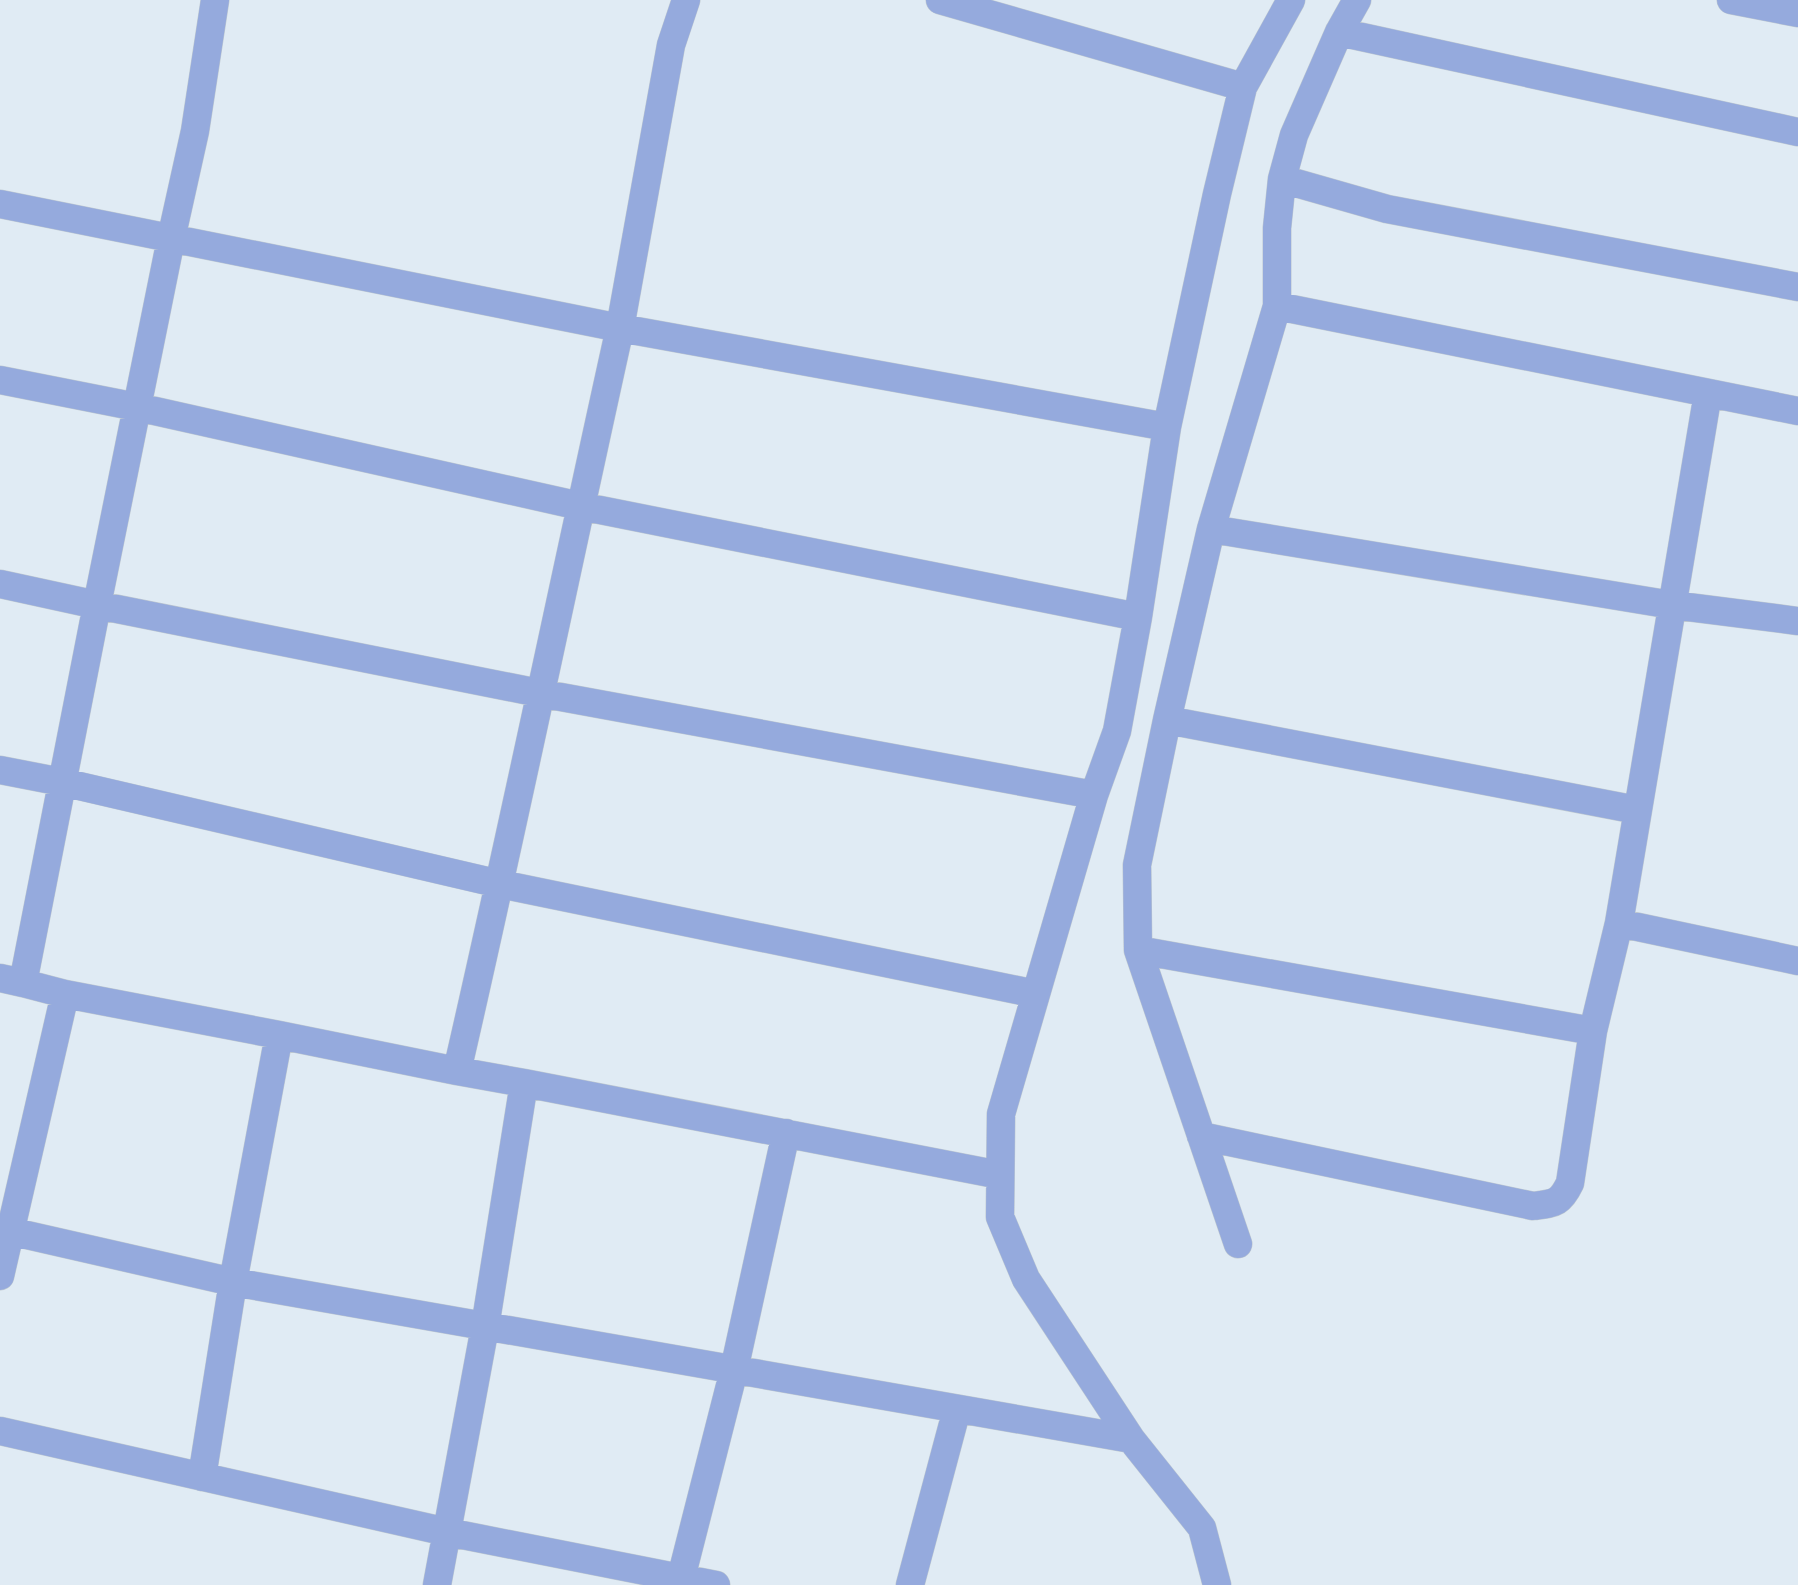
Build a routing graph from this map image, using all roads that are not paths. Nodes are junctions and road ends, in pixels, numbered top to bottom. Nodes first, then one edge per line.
1 (215, 0) edge
2 (686, 0) edge
3 (940, 0) edge
4 (1291, 0) edge
5 (1357, 0) edge
6 (1731, 0) edge
7 (1798, 13) edge
8 (1339, 32) junction
9 (1242, 87) junction
10 (1798, 132) edge
11 (1282, 179) junction
12 (0, 204) edge
13 (171, 239) junction
14 (1798, 287) edge
15 (1277, 306) junction
16 (620, 328) junction
17 (0, 380) edge
18 (1708, 393) junction
19 (137, 407) junction
20 (1798, 411) edge
21 (1167, 427) junction
22 (580, 506) junction
23 (1211, 529) junction
24 (0, 584) edge
25 (97, 605) junction
26 (1672, 605) junction
27 (1138, 617) junction
28 (1798, 621) edge
29 (539, 693) junction
30 (1167, 720) junction
31 (0, 770) edge
32 (62, 782) junction
33 (1094, 795) junction
34 (1637, 810) junction
35 (500, 884) junction
36 (1618, 923) junction
37 (1138, 950) junction
38 (1798, 960) edge
39 (11, 981) edge
40 (65, 994) junction
41 (1036, 994) junction
42 (1592, 1031) junction
43 (279, 1035) junction
44 (457, 1071) junction
45 (524, 1083) junction
46 (786, 1133) junction
47 (1201, 1136) junction
48 (1000, 1175) junction
49 (5, 1230) edge
50 (1238, 1244) dead end
51 (0, 1276) edge
52 (233, 1282) junction
53 (485, 1326) junction
54 (734, 1370) junction
55 (957, 1408) junction
56 (0, 1431) edge
57 (1131, 1439) junction
58 (202, 1476) junction
59 (447, 1532) junction
60 (682, 1578) junction
61 (437, 1585) edge
62 (716, 1585) edge
63 (910, 1585) edge
64 (1217, 1585) edge

1 - 13 street
2 - 16 street
3 - 9 street
4 - 9 street
5 - 8 street
6 - 7 street
8 - 10 street
8 - 11 street
9 - 21 street
11 - 14 street
11 - 15 street
12 - 13 street
13 - 16 street
13 - 19 street
15 - 18 street
15 - 23 street
16 - 21 street
16 - 22 street
17 - 19 street
18 - 20 street
18 - 26 street
19 - 22 street
19 - 25 street
21 - 27 street
22 - 27 street
22 - 29 street
23 - 26 street
23 - 30 street
24 - 25 street
25 - 29 street
25 - 32 street
26 - 28 street
26 - 34 street
27 - 33 street
29 - 33 street
29 - 35 street
30 - 34 street
30 - 37 street
31 - 32 street
32 - 35 street
32 - 39 street
33 - 41 street
34 - 36 street
35 - 41 street
35 - 44 street
36 - 38 street
36 - 42 street
37 - 42 street
37 - 47 street
39 - 40 street
40 - 43 street
40 - 49 street
41 - 48 street
42 - 47 street
43 - 44 street
43 - 52 street
44 - 45 street
45 - 46 street
45 - 53 street
46 - 48 street
46 - 54 street
47 - 50 street
48 - 57 street
49 - 51 street
49 - 52 street
52 - 53 street
52 - 58 street
53 - 54 street
53 - 59 street
54 - 55 street
54 - 60 street
55 - 57 street
55 - 63 street
56 - 58 street
57 - 64 street
58 - 59 street
59 - 60 street
59 - 61 street
60 - 62 street

